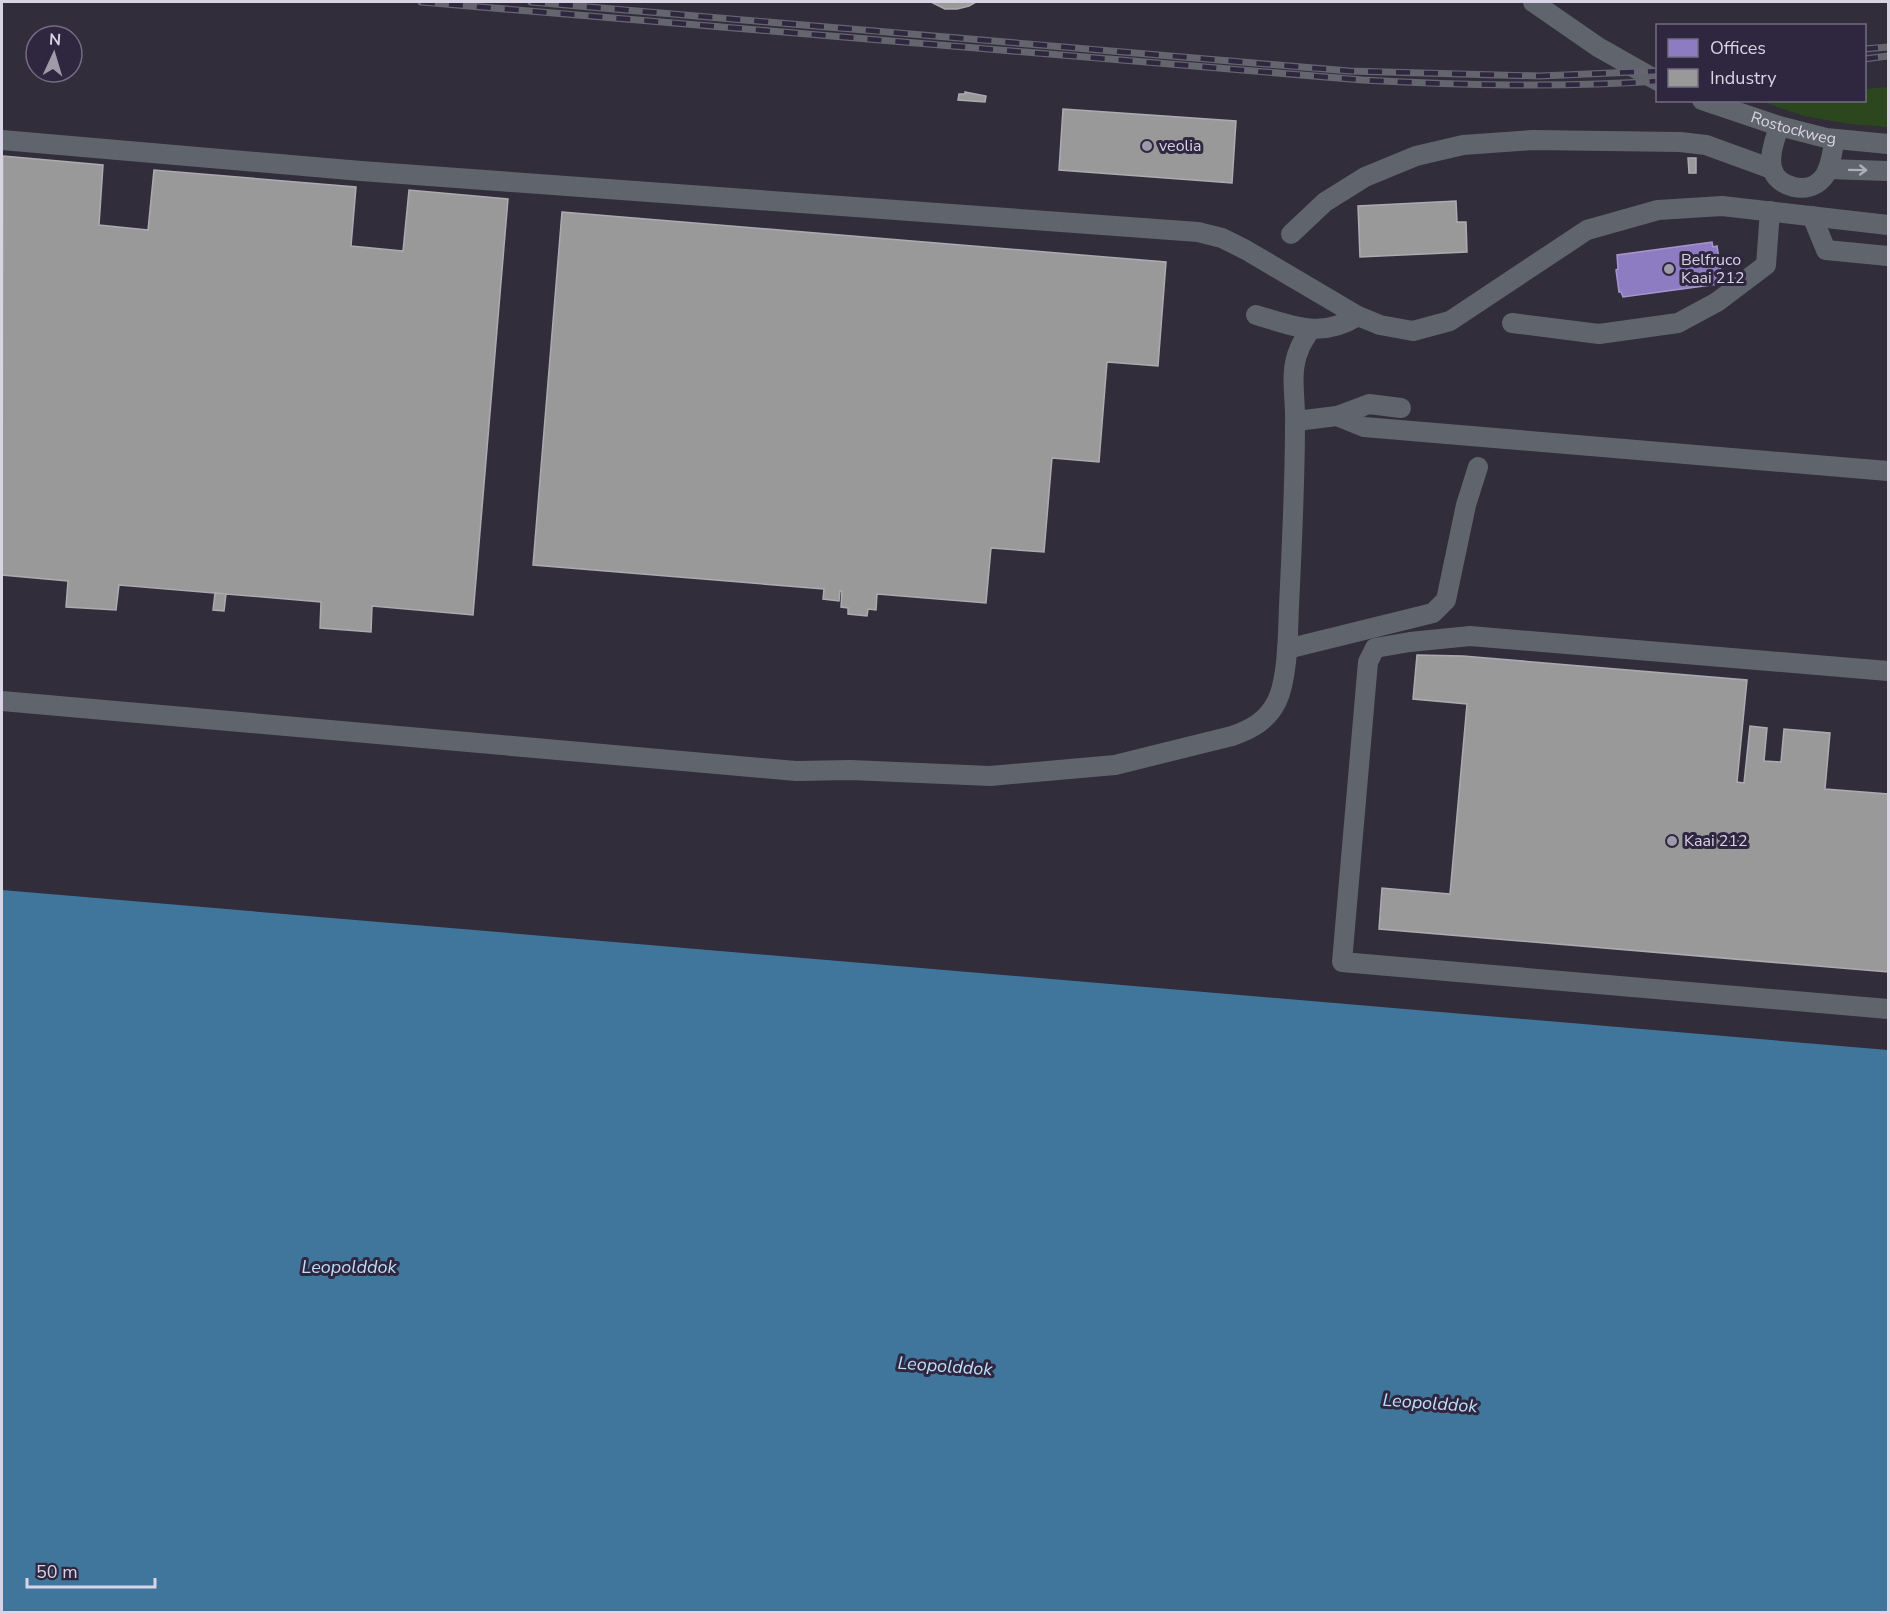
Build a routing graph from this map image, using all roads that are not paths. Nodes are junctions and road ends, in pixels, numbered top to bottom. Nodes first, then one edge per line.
1 (1533, 2) edge
2 (1656, 80) edge
3 (1708, 102) edge
4 (1779, 126) junction
5 (1835, 139) junction
6 (2, 140) edge
7 (1888, 144) edge
8 (1772, 169) junction
9 (1828, 169) junction
10 (1888, 171) edge
11 (1793, 188) junction
12 (1770, 211) junction
13 (1792, 213) junction
14 (1812, 216) junction
15 (1888, 225) edge
16 (1291, 234) dead end
17 (1888, 256) edge
18 (1256, 315) dead end
19 (1358, 315) junction
20 (1512, 323) dead end
21 (1310, 330) junction
22 (1401, 408) dead end
23 (1337, 416) junction
24 (1296, 421) junction
25 (1478, 467) dead end
26 (1888, 471) edge
27 (1287, 649) junction
28 (1888, 670) edge
29 (2, 701) edge
30 (1888, 1009) edge

1 - 2 street
3 - 4 street, Rostockweg
4 - 5 street, Rostockweg
4 - 8 street
5 - 7 street, Rostockweg
5 - 9 street
6 - 19 street
8 - 11 street
8 - 16 street
9 -> 10 street
9 - 11 street
11 - 13 street
12 - 13 street
12 - 19 street
12 - 20 street
13 - 14 street
14 - 15 street
14 - 17 street
18 - 21 street
19 - 21 street
21 - 24 street
22 - 23 street
23 - 24 street
23 - 26 street
24 - 27 street
25 - 27 street
27 - 29 street
28 - 30 street

